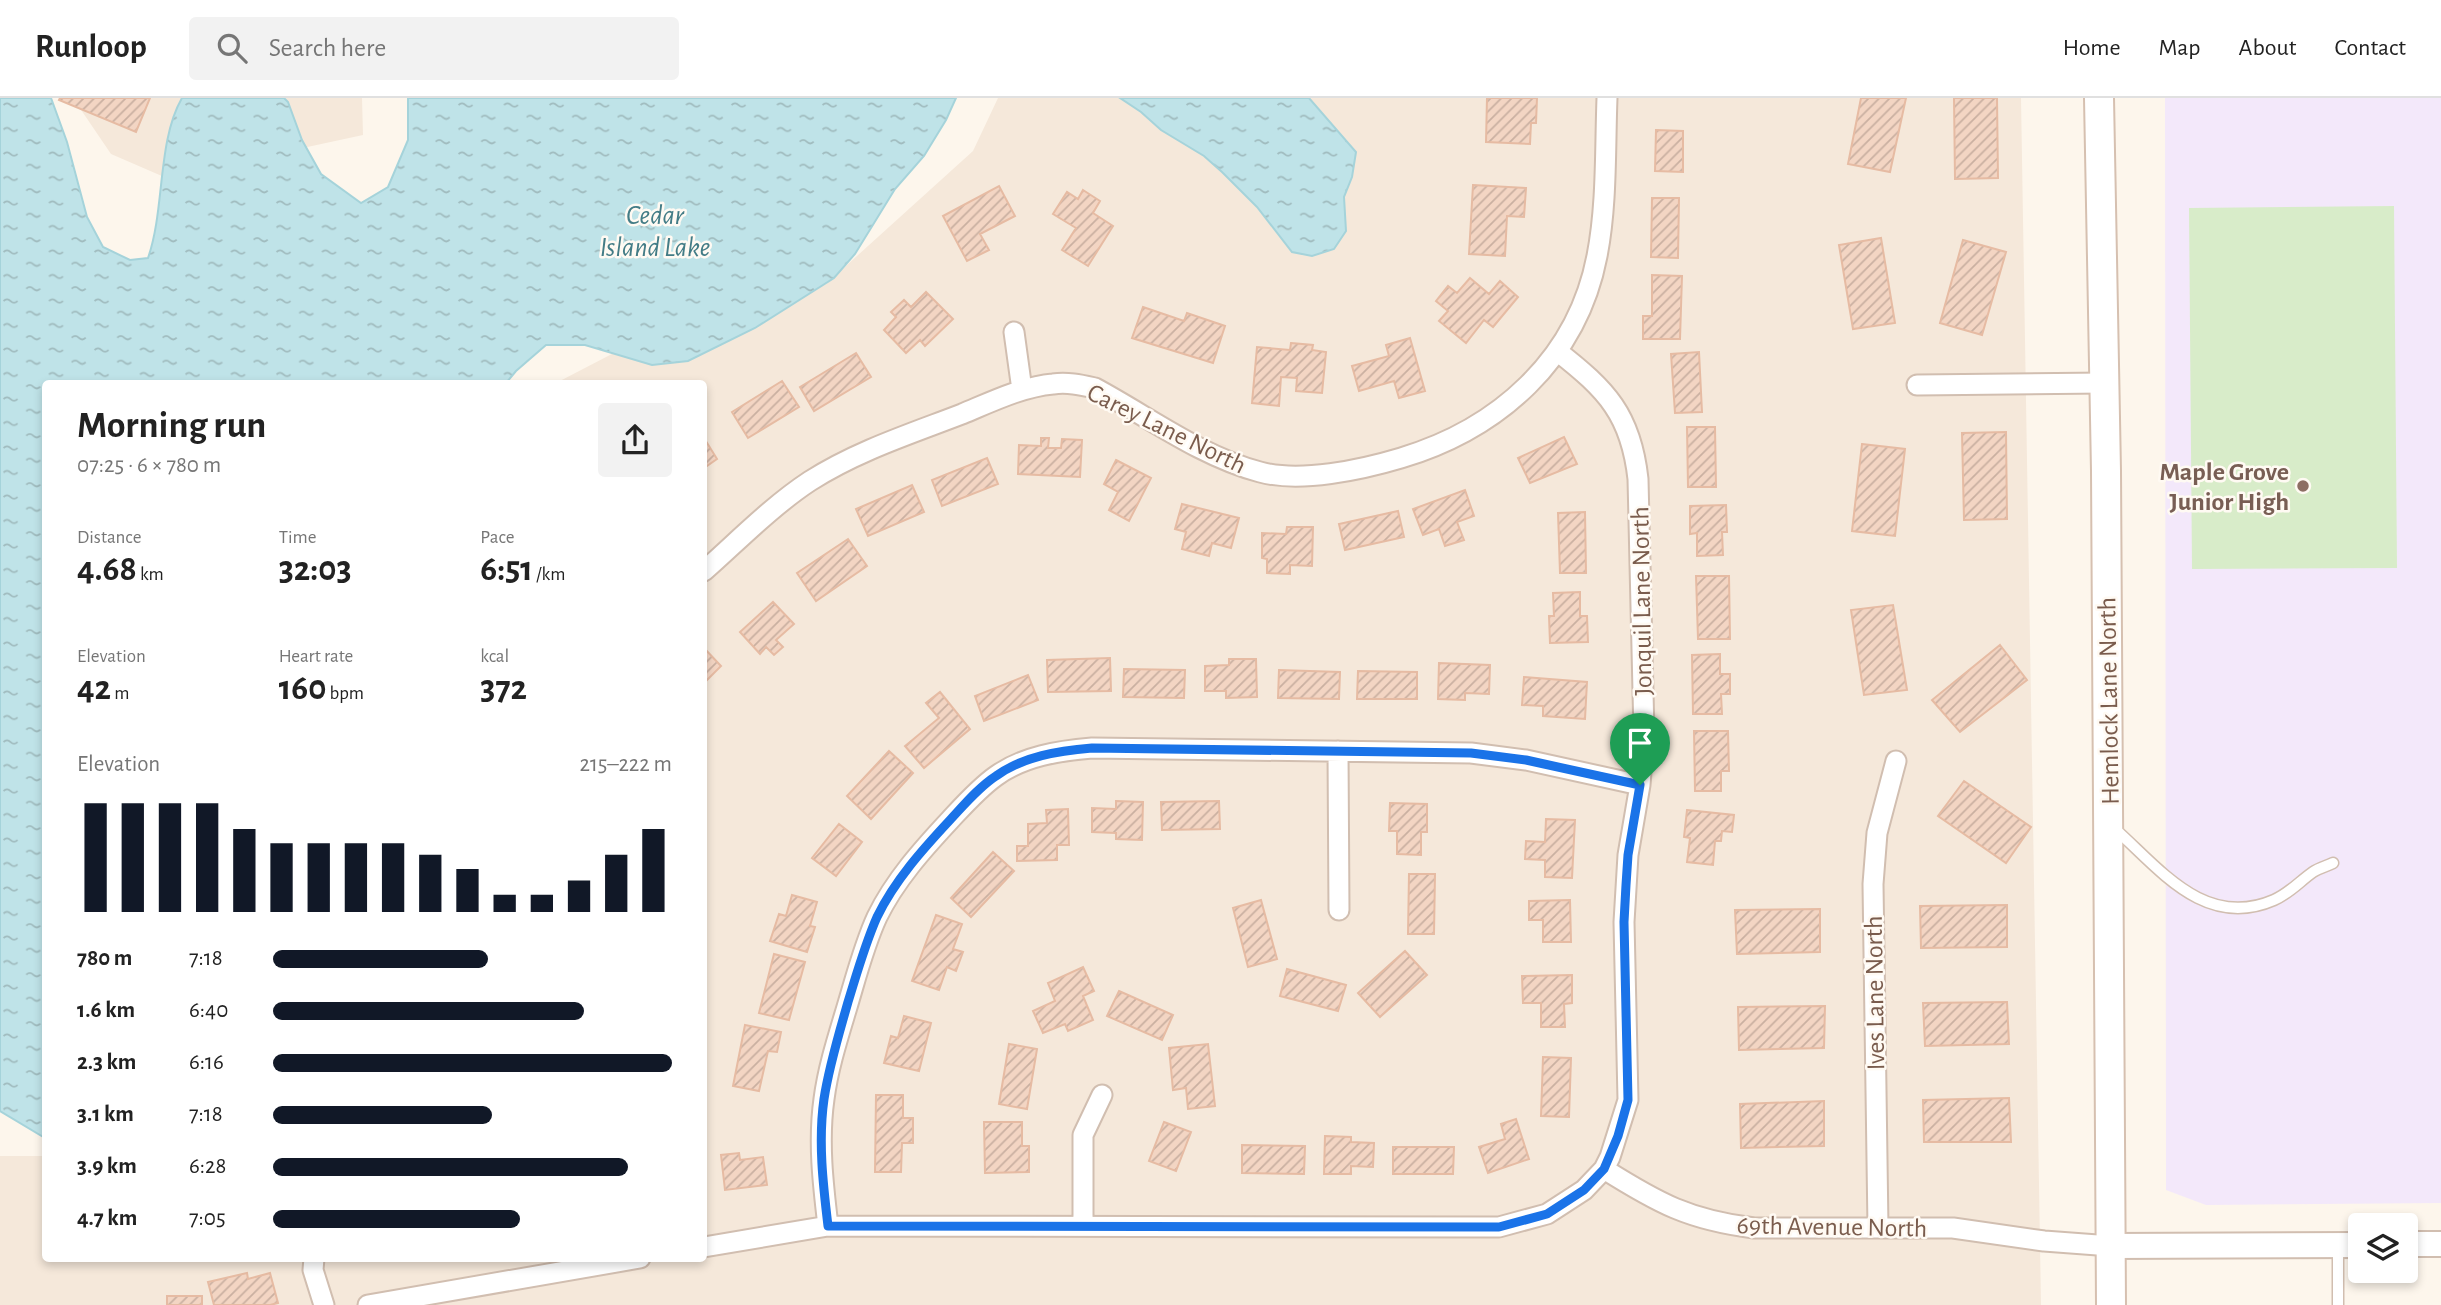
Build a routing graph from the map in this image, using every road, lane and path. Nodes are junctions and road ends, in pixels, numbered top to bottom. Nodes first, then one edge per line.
1 (1607, 98) edge
2 (2099, 98) edge
3 (1014, 332) dead end
4 (1557, 351) junction
5 (2104, 383) junction
6 (1917, 385) dead end
7 (1021, 390) junction
8 (707, 568) edge
9 (1338, 751) junction
10 (1896, 761) dead end
11 (1640, 785) junction
12 (2109, 824) junction
13 (2333, 863) dead end
14 (1339, 910) dead end
15 (1102, 1095) dead end
16 (1604, 1169) junction
17 (1083, 1225) junction
18 (828, 1226) junction
19 (1878, 1228) junction
20 (2418, 1244) edge
21 (2441, 1244) edge
22 (2348, 1245) edge
23 (707, 1246) edge
24 (2111, 1246) junction
25 (2348, 1250) edge
26 (314, 1262) edge
27 (621, 1262) edge
28 (442, 1299) edge
29 (324, 1305) edge
30 (368, 1305) edge
31 (2111, 1305) edge
32 (2338, 1305) edge

1 - 4 street, Carey Lane North
2 - 5 main road, Hemlock Lane North
3 - 7 street
4 - 7 street, Carey Lane North
4 - 11 street, Jonquil Lane North
5 - 6 street
5 - 12 main road, Hemlock Lane North
7 - 8 street, Carey Lane North
9 - 11 street
9 - 14 street
9 - 18 street
10 - 19 street, Ives Lane North
11 - 16 street, Jonquil Lane North
12 - 13 lane
12 - 24 main road, Hemlock Lane North
15 - 17 street
16 - 17 street
16 - 19 street, 69th Avenue North
17 - 18 street
18 - 23 street
19 - 24 street, 69th Avenue North
20 - 21 street
22 - 24 street
24 - 31 main road, Hemlock Lane North
25 - 32 lane
26 - 29 street
27 - 28 street
28 - 30 street

